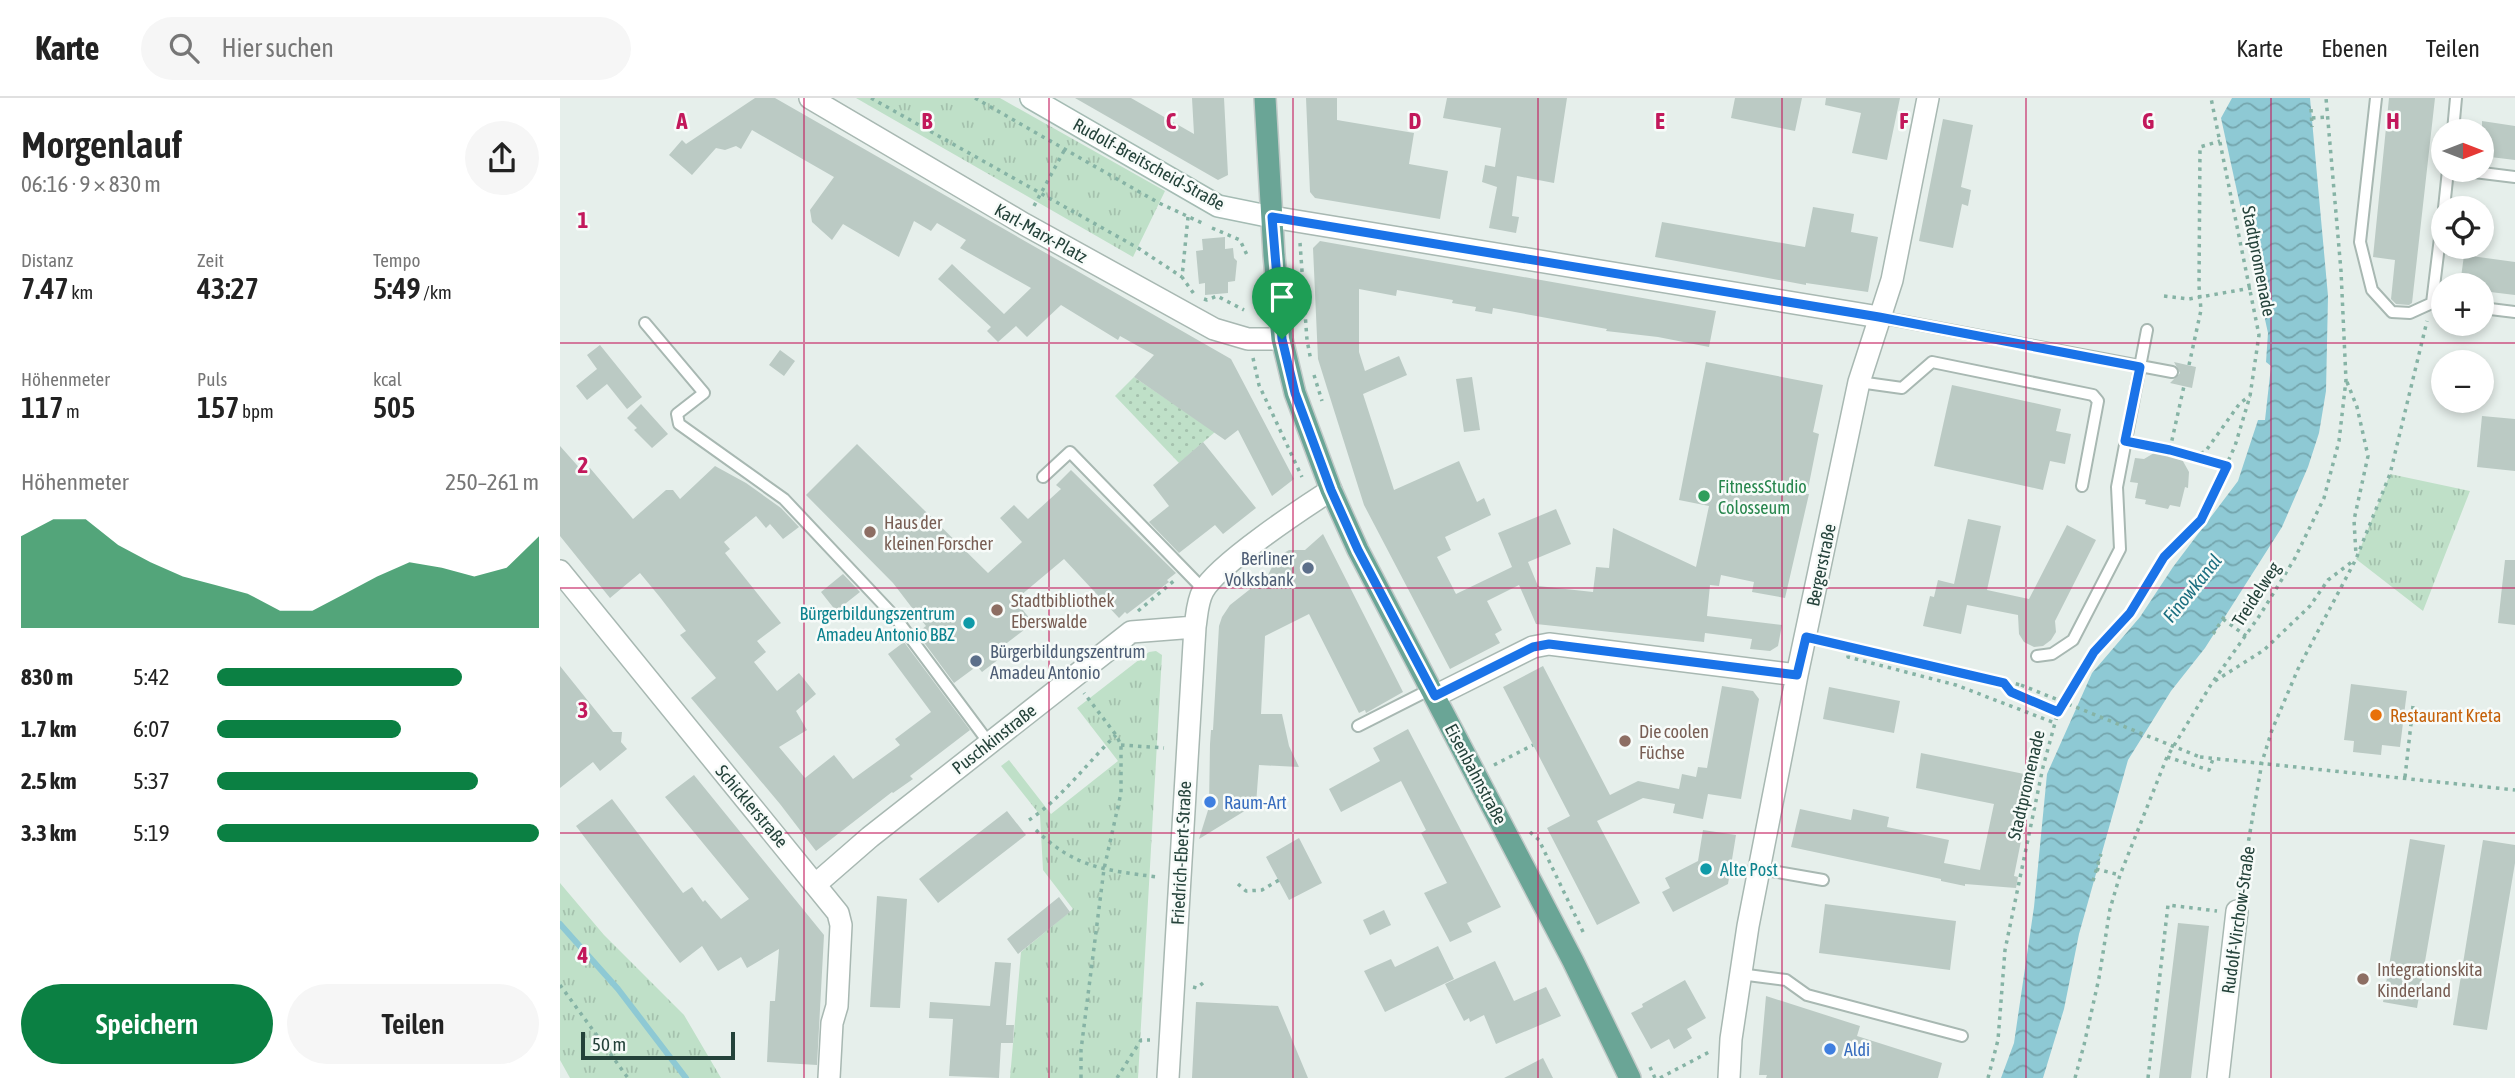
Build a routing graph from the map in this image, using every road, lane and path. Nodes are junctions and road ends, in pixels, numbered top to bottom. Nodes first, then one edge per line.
1 (810, 98) edge
2 (871, 98) edge
3 (975, 98) edge
4 (1031, 98) edge
5 (1265, 98) edge
6 (1928, 98) edge
7 (2211, 98) edge
8 (2326, 98) edge
9 (2376, 98) edge
10 (2456, 98) edge
11 (2311, 109) dead end
12 (2327, 117) junction
13 (2312, 118) junction
14 (2454, 119) edge
15 (2312, 127) dead end
16 (2220, 141) junction
17 (1065, 149) junction
18 (2494, 174) edge
19 (2515, 177) edge
20 (1041, 193) junction
21 (1188, 216) junction
22 (1272, 217) junction
23 (1299, 220) junction
24 (1024, 224) junction
25 (1247, 255) dead end
26 (1182, 277) junction
27 (2250, 288) junction
28 (2164, 296) dead end
29 (2200, 297) junction
30 (2431, 305) edge
31 (1244, 310) dead end
32 (2494, 310) edge
33 (2515, 312) edge
34 (1879, 317) junction
35 (645, 323) dead end
36 (2431, 325) edge
37 (2147, 330) dead end
38 (1248, 339) junction
39 (1282, 339) junction
40 (2189, 365) dead end
41 (2140, 367) junction
42 (2172, 372) dead end
43 (2346, 380) junction
44 (1859, 382) junction
45 (2184, 386) dead end
46 (2250, 396) junction
47 (1324, 407) dead end
48 (2125, 441) junction
49 (1289, 449) dead end
50 (2170, 450) junction
51 (2190, 456) junction
52 (2227, 466) junction
53 (1043, 477) dead end
54 (2082, 486) dead end
55 (1331, 490) junction
56 (2356, 559) junction
57 (560, 571) edge
58 (1185, 572) junction
59 (1204, 590) junction
60 (2226, 614) dead end
61 (2223, 619) junction
62 (1195, 628) junction
63 (1131, 632) junction
64 (2213, 634) dead end
65 (2246, 636) junction
66 (1806, 637) junction
67 (1848, 647) junction
68 (2037, 656) dead end
69 (1797, 675) junction
70 (1072, 678) junction
71 (2004, 683) junction
72 (2212, 683) junction
73 (1433, 692) junction
74 (2413, 706) dead end
75 (2058, 712) junction
76 (2055, 723) junction
77 (1358, 726) dead end
78 (1116, 735) junction
79 (989, 743) junction
80 (1533, 744) dead end
81 (1121, 745) junction
82 (1164, 748) dead end
83 (2167, 757) junction
84 (2213, 759) junction
85 (2262, 762) junction
86 (1492, 765) dead end
87 (2405, 777) junction
88 (2515, 790) edge
89 (1029, 820) dead end
90 (1036, 830) dead end
91 (2101, 854) dead end
92 (1104, 869) junction
93 (1760, 869) junction
94 (2096, 869) junction
95 (2120, 875) junction
96 (1157, 877) dead end
97 (1279, 880) dead end
98 (1823, 880) dead end
99 (2093, 881) dead end
100 (817, 884) junction
101 (1238, 884) dead end
102 (2230, 911) junction
103 (1741, 974) junction
104 (1203, 983) dead end
105 (560, 985) edge
106 (1197, 988) dead end
107 (1962, 1036) dead end
108 (1147, 1040) dead end
109 (1731, 1040) junction
110 (628, 1078) edge
111 (829, 1078) edge
112 (1081, 1078) edge
113 (1117, 1078) edge
114 (1168, 1078) edge
115 (1630, 1078) edge
116 (1660, 1078) edge
117 (1729, 1078) edge
118 (1988, 1078) edge
119 (2075, 1078) edge
120 (2148, 1078) edge
121 (2218, 1078) edge

1 - 24 street, Karl-Marx-Platz
2 - 20 path
3 - 17 path
4 - 22 street, Rudolf-Breitscheid-Straße
5 - 22 main road, Eisenbahnstraße
6 - 34 street, Bergerstraße
7 - 16 path, Stadtpromenade
8 - 12 path, Treidelweg
9 - 30 lane
10 - 14 lane
11 - 13 path
12 - 13 path
12 - 43 path, Treidelweg
13 - 15 path
16 - 27 path, Stadtpromenade
16 - 29 path
17 - 20 path
17 - 21 path
18 - 19 lane
20 - 24 path
20 - 26 path
21 - 25 path
21 - 26 path
22 - 23 street, Rudolf-Breitscheid-Straße
22 - 39 main road, Eisenbahnstraße
23 - 34 street, Rudolf-Breitscheid-Straße
23 - 47 path
24 - 38 street, Karl-Marx-Platz
26 - 31 path
27 - 29 path
27 - 46 path, Stadtpromenade
28 - 29 path
29 - 40 path
32 - 33 lane
34 - 41 lane
34 - 44 street, Bergerstraße
35 - 79 lane
36 - 56 path, Rudolf-Virchow-Straße
37 - 41 lane
38 - 39 street, Karl-Marx-Platz
38 - 49 path
39 - 55 main road, Eisenbahnstraße
41 - 42 lane
41 - 48 lane
43 - 56 path
43 - 65 path, Treidelweg
44 - 54 lane
44 - 66 street, Bergerstraße
45 - 50 path
46 - 51 path
46 - 52 path, Stadtpromenade
48 - 50 path
48 - 68 lane
50 - 51 path
51 - 52 path
52 - 75 path, Stadtpromenade
53 - 58 lane
55 - 59 street
55 - 73 main road, Eisenbahnstraße
56 - 72 path
56 - 85 path, Rudolf-Virchow-Straße
57 - 100 street, Schicklerstraße
58 - 59 lane
58 - 63 path
59 - 62 street
60 - 61 path
61 - 64 path
61 - 65 path
62 - 63 street
62 - 114 street, Friedrich-Ebert-Straße
63 - 70 street, Puschkinstraße
65 - 72 path, Treidelweg
66 - 67 path
66 - 69 street, Bergerstraße
67 - 71 path
67 - 76 path
69 - 73 street
69 - 93 street, Bergerstraße
70 - 78 path
70 - 79 street, Puschkinstraße
71 - 75 path
71 - 84 path, bridge
72 - 83 path, Treidelweg
73 - 77 lane
73 - 115 main road, Eisenbahnstraße
74 - 87 path
75 - 76 path, Stadtpromenade
76 - 118 path, Stadtpromenade
78 - 81 path
78 - 89 path
79 - 100 street, Puschkinstraße
80 - 86 path
81 - 82 path
81 - 92 path
83 - 84 path
83 - 95 path, Treidelweg
84 - 85 path
85 - 87 path
85 - 102 path, Rudolf-Virchow-Straße
87 - 88 path
90 - 92 path
91 - 94 path
92 - 96 path
92 - 112 path
93 - 98 lane
93 - 103 street, Bergerstraße
94 - 95 path
94 - 99 path
95 - 119 path, Treidelweg
97 - 101 path
100 - 111 street, Schicklerstraße
102 - 120 path
102 - 121 street, Rudolf-Virchow-Straße
103 - 107 lane
103 - 109 street, Bergerstraße
104 - 106 path
105 - 110 path
108 - 113 path
109 - 116 path
109 - 117 street, Bergerstraße

